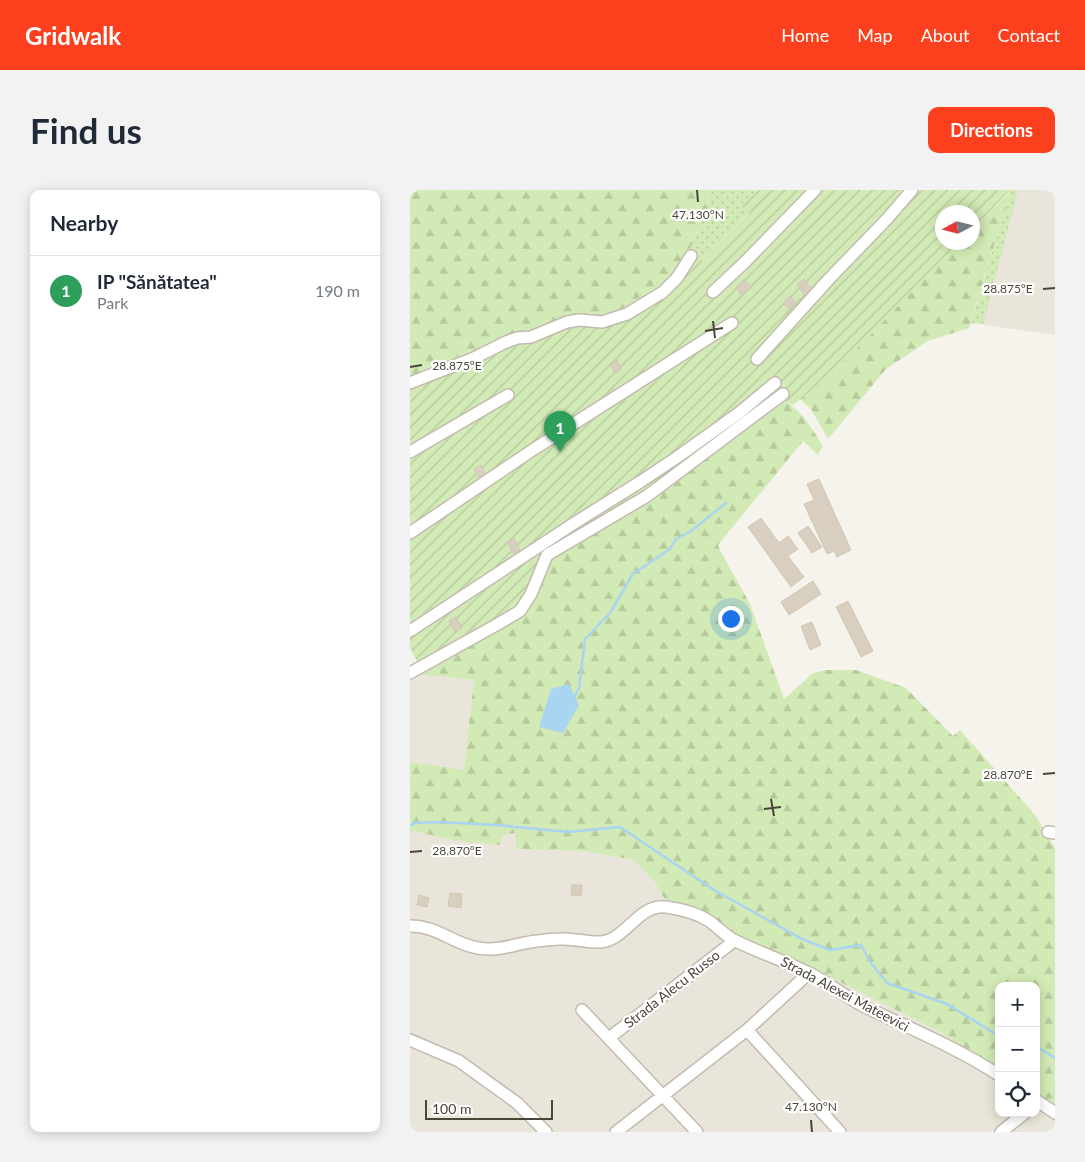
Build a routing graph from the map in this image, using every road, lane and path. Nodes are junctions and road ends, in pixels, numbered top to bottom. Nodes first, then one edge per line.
1 (815, 190) edge
2 (905, 192) edge
3 (691, 256) dead end
4 (713, 292) dead end
5 (732, 323) dead end
6 (757, 359) dead end
7 (410, 383) edge
8 (775, 383) dead end
9 (783, 394) dead end
10 (508, 395) dead end
11 (410, 452) edge
12 (410, 534) edge
13 (410, 631) edge
14 (410, 673) edge
15 (410, 926) edge
16 (734, 941) junction
17 (809, 973) junction
18 (582, 1010) dead end
19 (747, 1030) junction
20 (609, 1038) junction
21 (413, 1046) edge
22 (995, 1073) edge
23 (661, 1095) junction
24 (1040, 1103) edge
25 (1055, 1113) edge
26 (1020, 1117) edge
27 (546, 1132) edge
28 (616, 1132) edge
29 (697, 1132) edge
30 (840, 1132) edge
31 (1001, 1132) edge

1 - 4 street
2 - 6 street
3 - 7 street
5 - 12 street
8 - 13 street
9 - 14 street
10 - 11 street
15 - 16 street, Strada Alexei Mateevici
16 - 17 street, Strada Alexei Mateevici
16 - 20 street, Strada Alecu Russo
17 - 19 street
17 - 22 street, Strada Alexei Mateevici
18 - 20 street
19 - 23 street
19 - 30 street
20 - 23 street
21 - 27 street
23 - 28 street
23 - 29 street
24 - 25 street
26 - 31 street

